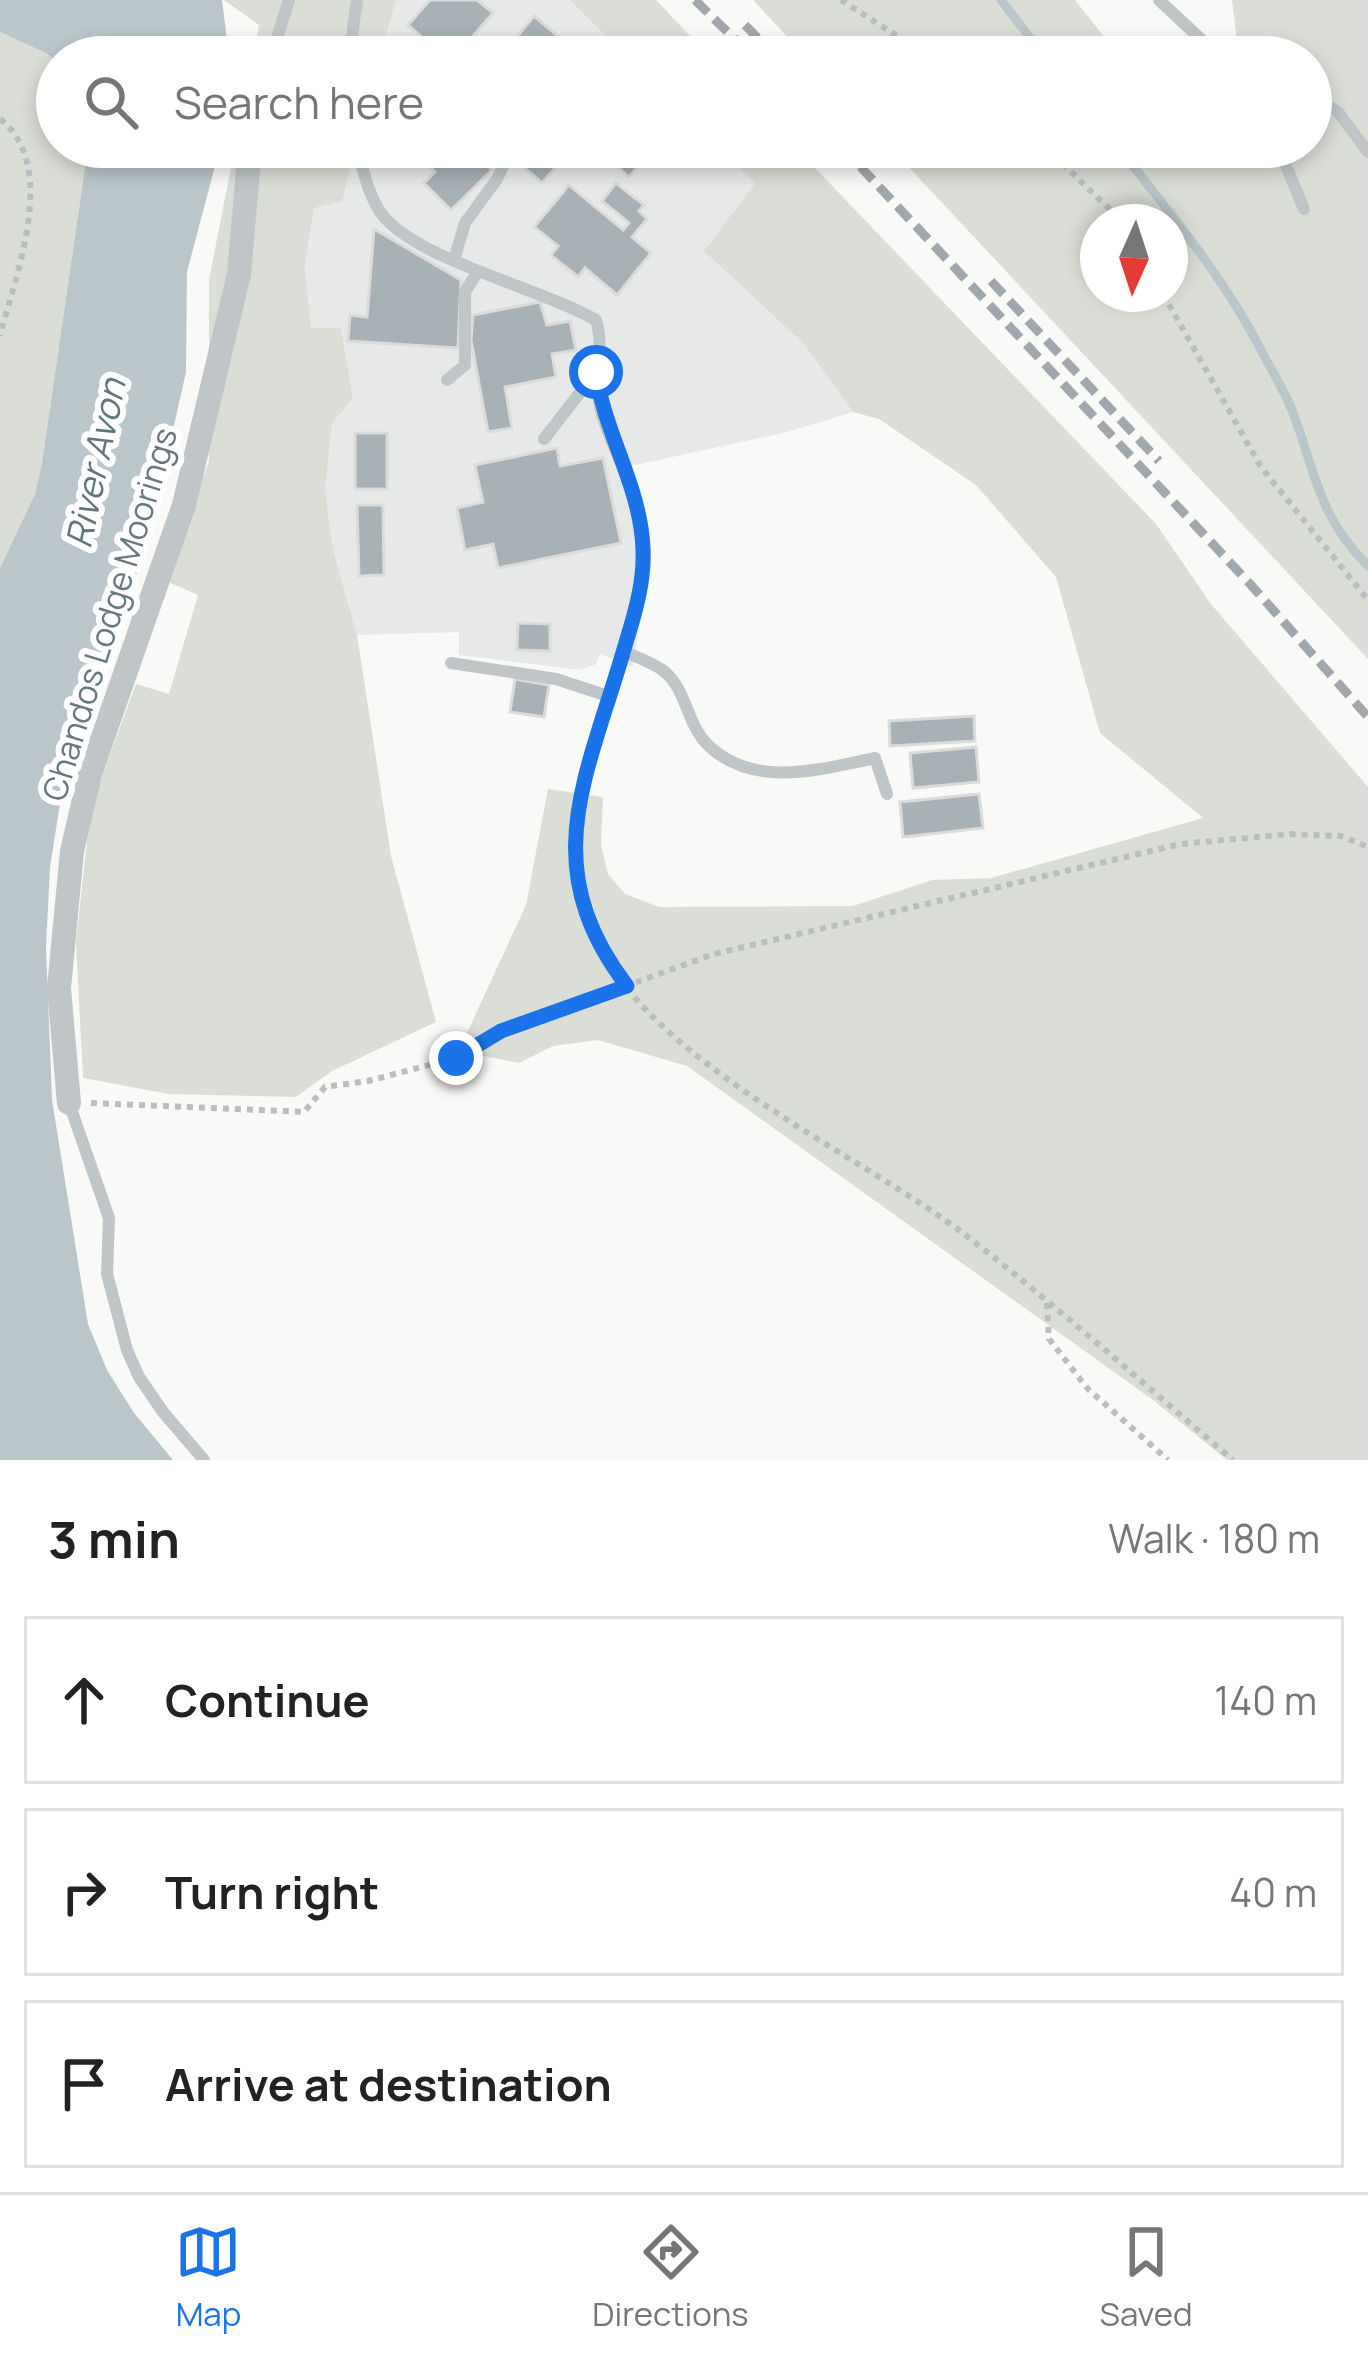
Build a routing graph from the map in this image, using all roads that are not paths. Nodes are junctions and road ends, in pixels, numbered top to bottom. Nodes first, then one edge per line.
1 (289, 0) edge
2 (357, 0) edge
3 (1159, 0) edge
4 (278, 36) edge
5 (352, 36) edge
6 (1198, 36) edge
7 (1332, 108) edge
8 (1368, 152) edge
9 (248, 168) edge
10 (365, 168) edge
11 (502, 168) edge
12 (1287, 168) edge
13 (1304, 209) dead end
14 (454, 260) junction
15 (478, 271) junction
16 (596, 372) junction
17 (447, 380) dead end
18 (544, 440) dead end
19 (623, 651) junction
20 (451, 663) dead end
21 (887, 794) dead end
22 (69, 1103) joint
23 (204, 1460) edge

1 - 4 lane
2 - 5 lane
3 - 6 lane
7 - 8 lane
9 - 22 street, Chandos Lodge Moorings
10 - 14 lane
11 - 14 lane
12 - 13 lane
14 - 15 lane
15 - 16 lane
15 - 17 lane
16 - 18 lane
16 - 19 lane
19 - 20 lane
19 - 21 lane
22 - 23 lane

